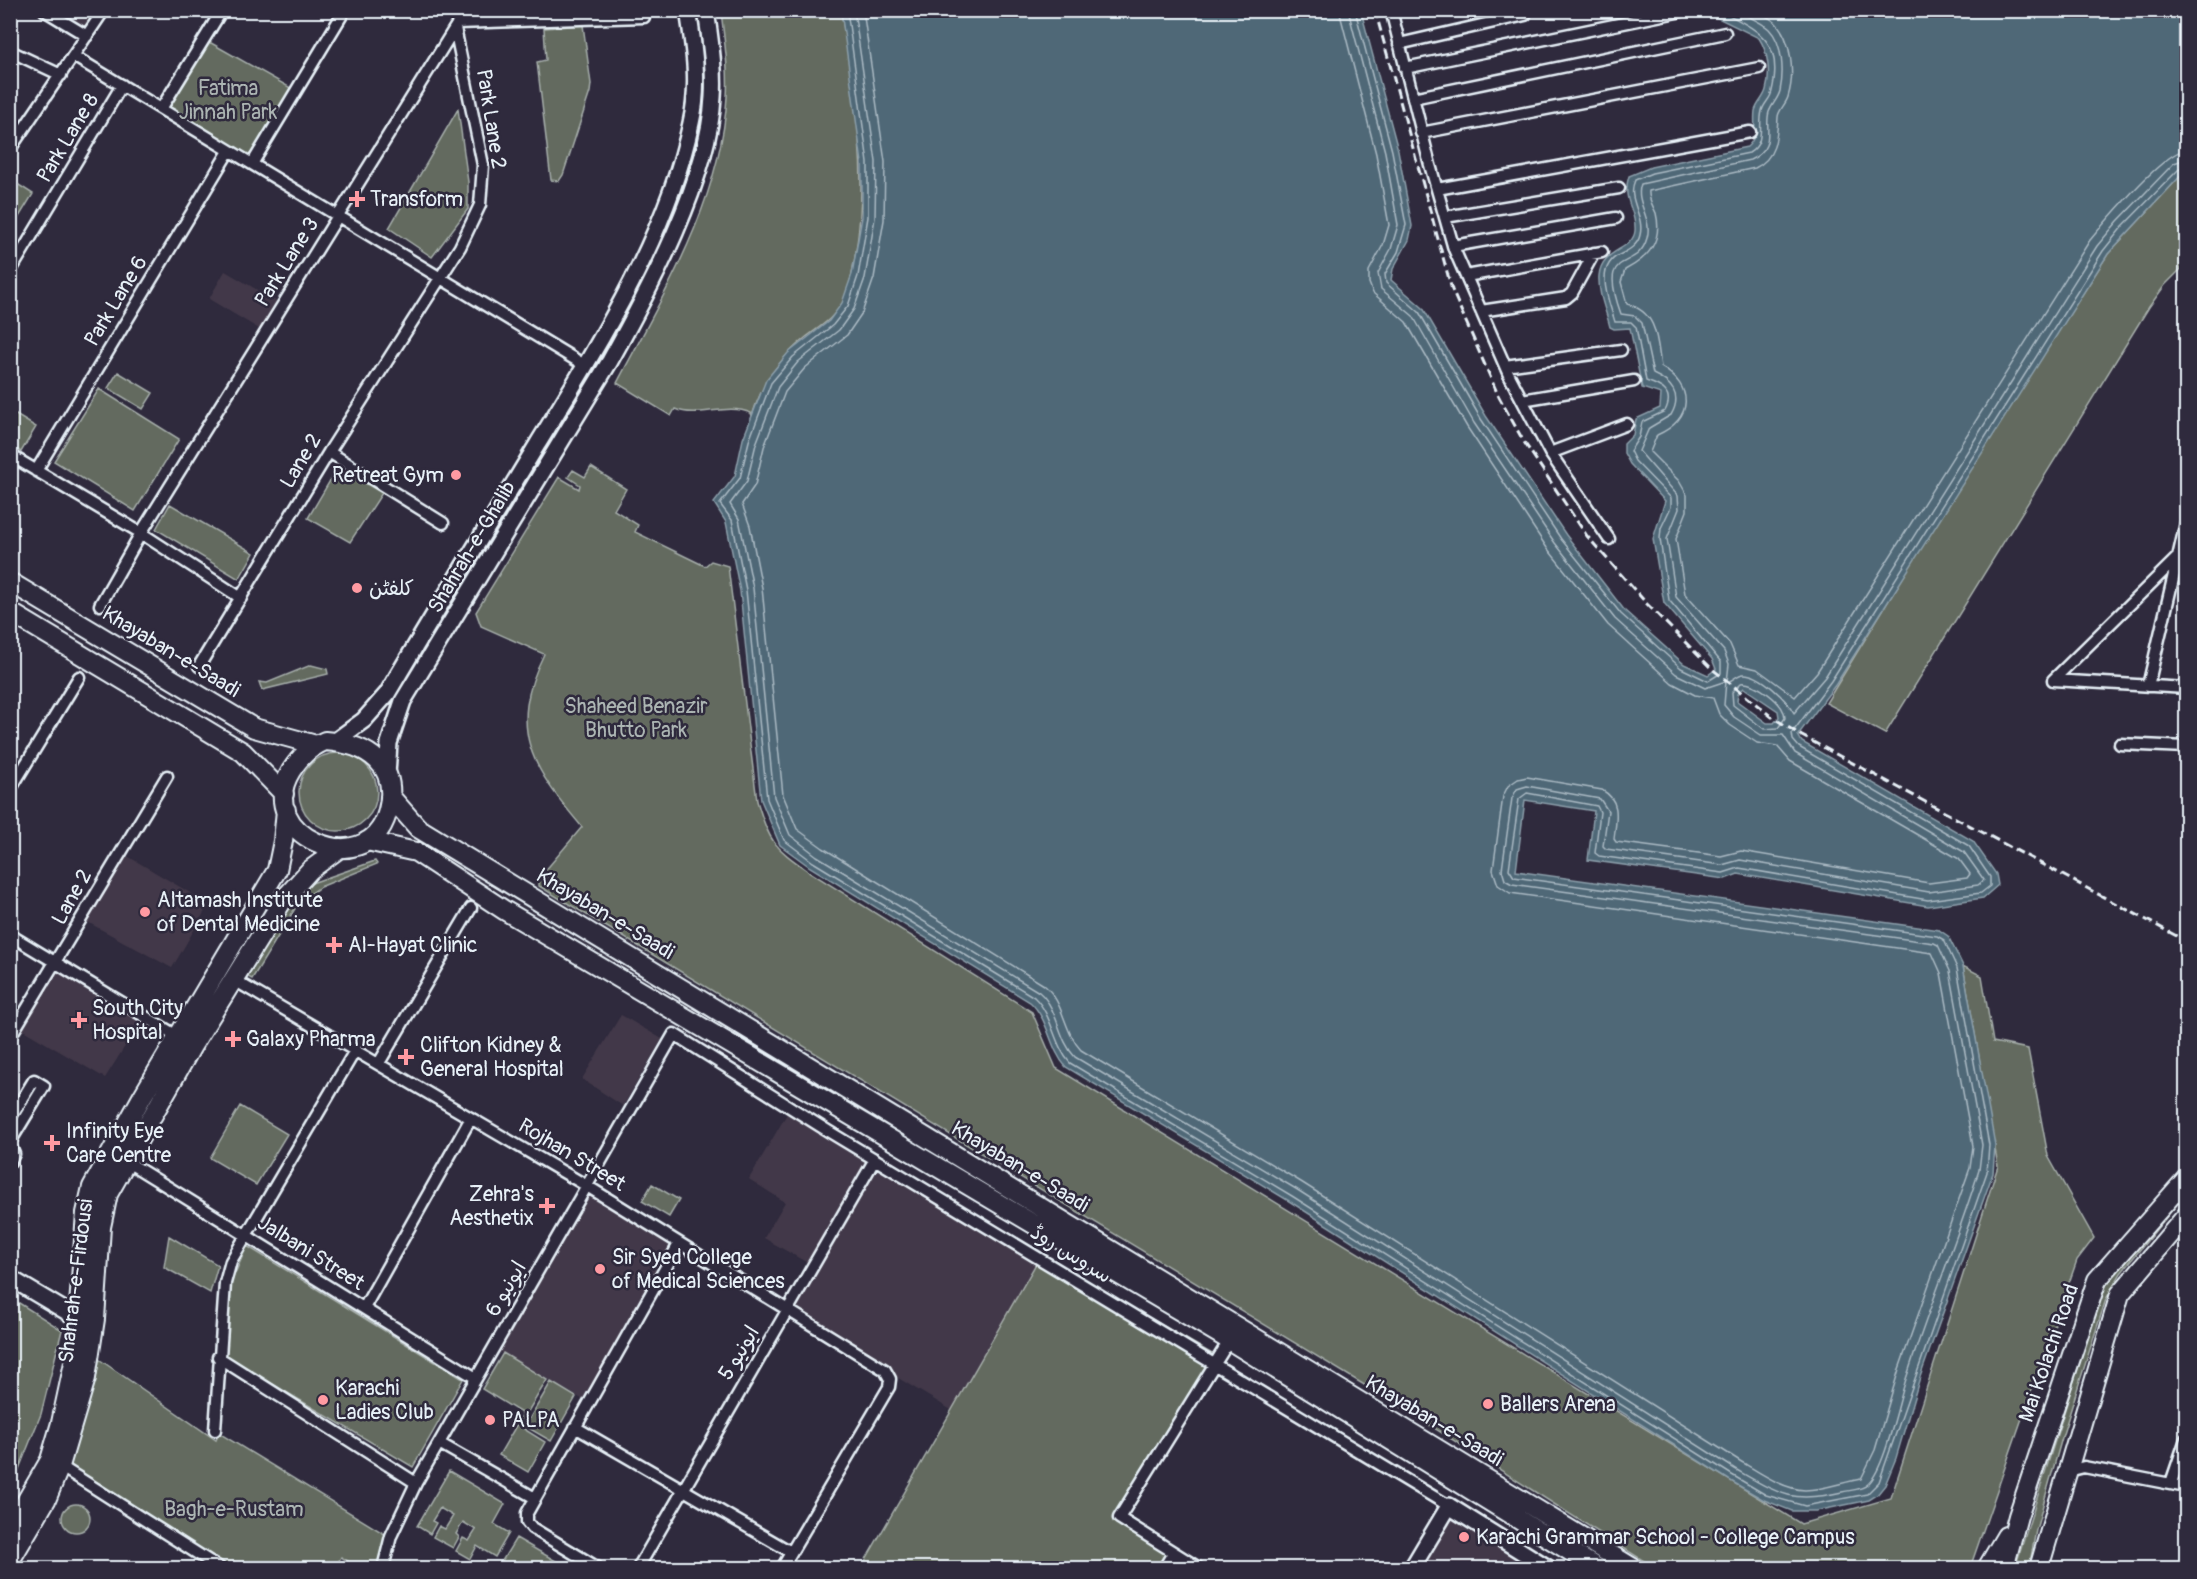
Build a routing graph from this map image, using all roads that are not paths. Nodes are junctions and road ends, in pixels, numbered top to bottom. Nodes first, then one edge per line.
1 (44, 10) edge
2 (104, 10) edge
3 (222, 10) edge
4 (345, 10) edge
5 (466, 10) edge
6 (688, 10) edge
7 (706, 10) edge
8 (1391, 10) edge
9 (1527, 10) edge
10 (1682, 11) edge
11 (644, 17) dead end
12 (457, 26) junction
13 (1725, 33) dead end
14 (87, 36) junction
15 (1399, 44) junction
16 (10, 51) edge
17 (75, 57) junction
18 (1405, 68) junction
19 (1759, 68) dead end
20 (61, 75) junction
21 (122, 86) junction
22 (1413, 98) junction
23 (161, 110) junction
24 (1750, 132) dead end
25 (1422, 133) junction
26 (10, 148) edge
27 (229, 151) junction
28 (252, 164) junction
29 (1619, 188) dead end
30 (1437, 189) junction
31 (338, 216) junction
32 (1445, 217) junction
33 (1616, 218) dead end
34 (1453, 246) junction
35 (10, 272) edge
36 (439, 276) junction
37 (1466, 276) junction
38 (1481, 311) junction
39 (612, 321) junction
40 (627, 331) junction
41 (601, 341) junction
42 (617, 349) junction
43 (1621, 350) dead end
44 (586, 366) junction
45 (1505, 366) junction
46 (1634, 381) dead end
47 (1522, 400) junction
48 (1627, 424) dead end
49 (329, 452) junction
50 (1550, 453) junction
51 (10, 455) edge
52 (36, 471) junction
53 (443, 523) dead end
54 (2187, 523) edge
55 (141, 533) junction
56 (1610, 539) dead end
57 (2179, 556) junction
58 (10, 582) edge
59 (241, 598) junction
60 (100, 605) dead end
61 (10, 612) edge
62 (199, 666) dead end
63 (79, 677) dead end
64 (2148, 686) junction
65 (2187, 688) edge
66 (334, 742) junction
67 (2120, 744) dead end
68 (316, 745) junction
69 (2187, 747) edge
70 (166, 776) dead end
71 (387, 776) junction
72 (10, 790) edge
73 (390, 796) junction
74 (285, 802) junction
75 (367, 841) junction
76 (340, 848) junction
77 (471, 908) dead end
78 (10, 934) edge
79 (57, 962) junction
80 (234, 980) junction
81 (674, 1034) joint
82 (10, 1037) edge
83 (185, 1041) junction
84 (356, 1049) junction
85 (379, 1063) junction
86 (471, 1118) junction
87 (10, 1119) edge
88 (10, 1144) edge
89 (875, 1159) junction
90 (126, 1161) junction
91 (10, 1162) edge
92 (2187, 1179) edge
93 (587, 1186) junction
94 (2187, 1216) edge
95 (246, 1235) junction
96 (679, 1244) junction
97 (10, 1278) edge
98 (363, 1308) junction
99 (787, 1311) junction
100 (80, 1319) junction
101 (1229, 1341) junction
102 (218, 1358) junction
103 (1215, 1364) junction
104 (476, 1378) junction
105 (575, 1427) junction
106 (215, 1430) dead end
107 (2187, 1439) edge
108 (439, 1443) junction
109 (60, 1466) junction
110 (2068, 1471) junction
111 (416, 1483) junction
112 (2170, 1483) junction
113 (2187, 1487) edge
114 (684, 1489) junction
115 (535, 1498) junction
116 (1449, 1506) junction
117 (2018, 1516) junction
118 (10, 1529) edge
119 (2050, 1530) junction
120 (791, 1552) junction
121 (1173, 1553) junction
122 (10, 1561) edge
123 (220, 1569) edge
124 (383, 1569) edge
125 (598, 1569) edge
126 (638, 1569) edge
127 (782, 1569) edge
128 (1164, 1569) edge
129 (1199, 1569) edge
130 (1412, 1569) edge
131 (1548, 1569) edge
132 (1597, 1569) edge
133 (1633, 1569) edge
134 (1987, 1569) edge
135 (2004, 1569) edge
136 (2038, 1569) edge
137 (2044, 1569) edge

1 - 14 street
2 - 14 street
3 - 23 street
4 - 28 street
5 - 12 street, Park Lane 3
6 - 39 main road
7 - 40 main road
8 - 15 street
9 - 15 street
10 - 18 street
11 - 12 street
12 - 31 street, Park Lane 3
12 - 36 street, Park Lane 2
13 - 22 street
14 - 17 street
15 - 18 street
16 - 20 street
17 - 20 street
17 - 21 street
18 - 22 street
19 - 25 street
20 - 26 street
21 - 23 street
21 - 35 street, Park Lane 8
22 - 25 street
23 - 27 street
24 - 30 street
25 - 30 street
27 - 28 street
27 - 52 street, Park Lane 6
28 - 31 street
29 - 32 street
30 - 32 street
31 - 36 street
31 - 55 street, Park Lane 3
32 - 34 street
33 - 34 street
34 - 37 street
36 - 44 street
36 - 49 street, Lane 2
37 - 38 street
37 - 38 street
38 - 45 street
39 - 40 main road
39 - 41 main road, Shahrah-e-Ghalib
40 - 42 main road, Shahrah-e-Ghalib
41 - 42 main road
41 - 44 main road, Shahrah-e-Ghalib
42 - 71 main road, Shahrah-e-Ghalib
43 - 45 street
44 - 66 main road, Shahrah-e-Ghalib
45 - 47 street
46 - 47 street
47 - 50 street
48 - 50 street
49 - 53 street
49 - 59 street, Lane 2
50 - 56 street
51 - 52 street
52 - 55 street
54 - 57 street
55 - 59 street
55 - 60 street, Park Lane 3
57 - 64 street
57 - 64 street
58 - 68 main road, Khayaban-e-Saadi
59 - 62 street, Lane 2
61 - 74 main road
63 - 72 street
64 - 65 street
66 - 68 main road
66 - 71 main road
67 - 69 street
68 - 74 main road
70 - 79 street, Lane 2
71 - 73 main road
73 - 75 main road
73 - 133 main road, Khayaban-e-Saadi
74 - 76 main road
74 - 83 main road, Shahrah-e-Firdousi
75 - 76 main road
75 - 101 main road, Khayaban-e-Saadi
76 - 80 main road, Shahrah-e-Firdousi
77 - 85 street
78 - 79 street
79 - 82 street, Lane 2
79 - 83 street
80 - 83 main road, Shahrah-e-Firdousi
80 - 84 street, Rojhan Street
81 - 89 street, سروس روڈ
81 - 93 street, ایونیو 6
83 - 90 main road, Shahrah-e-Firdousi
83 - 100 main road, Shahrah-e-Firdousi
84 - 85 street, Rojhan Street
84 - 95 street
85 - 86 street, Rojhan Street
86 - 93 street, Rojhan Street
86 - 98 street
87 - 88 street
88 - 91 street
89 - 99 street, ایونیو 5
89 - 103 street, سروس روڈ
90 - 95 street, Jalbani Street
90 - 109 main road, Shahrah-e-Firdousi
92 - 117 main road, Mai Kolachi Road
93 - 96 street, Rojhan Street
93 - 104 street, ایونیو 6
94 - 110 main road
95 - 98 street, Jalbani Street
95 - 102 street
96 - 99 street, Rojhan Street
96 - 105 street
97 - 100 main road
98 - 104 street, Jalbani Street
99 - 114 street, ایونیو 5
99 - 120 street, Rojhan Street
100 - 118 main road, Shahrah-e-Firdousi
101 - 103 street
101 - 132 main road, Khayaban-e-Saadi
102 - 106 street
102 - 111 street
103 - 116 street, سروس روڈ
103 - 121 street
104 - 108 street, ایونیو 6
105 - 114 street
105 - 115 street
107 - 112 street
108 - 111 street, ایونیو 6
108 - 115 street
109 - 122 main road, Shahrah-e-Firdousi
109 - 123 street
110 - 112 street
110 - 119 main road
111 - 124 street, ایونیو 6
112 - 113 street
114 - 120 street
114 - 126 street, ایونیو 5
115 - 125 street
116 - 130 main road
116 - 131 main road
117 - 134 main road
117 - 135 main road, Mai Kolachi Road
119 - 136 main road
119 - 137 main road
120 - 127 street
121 - 128 street
121 - 129 street

